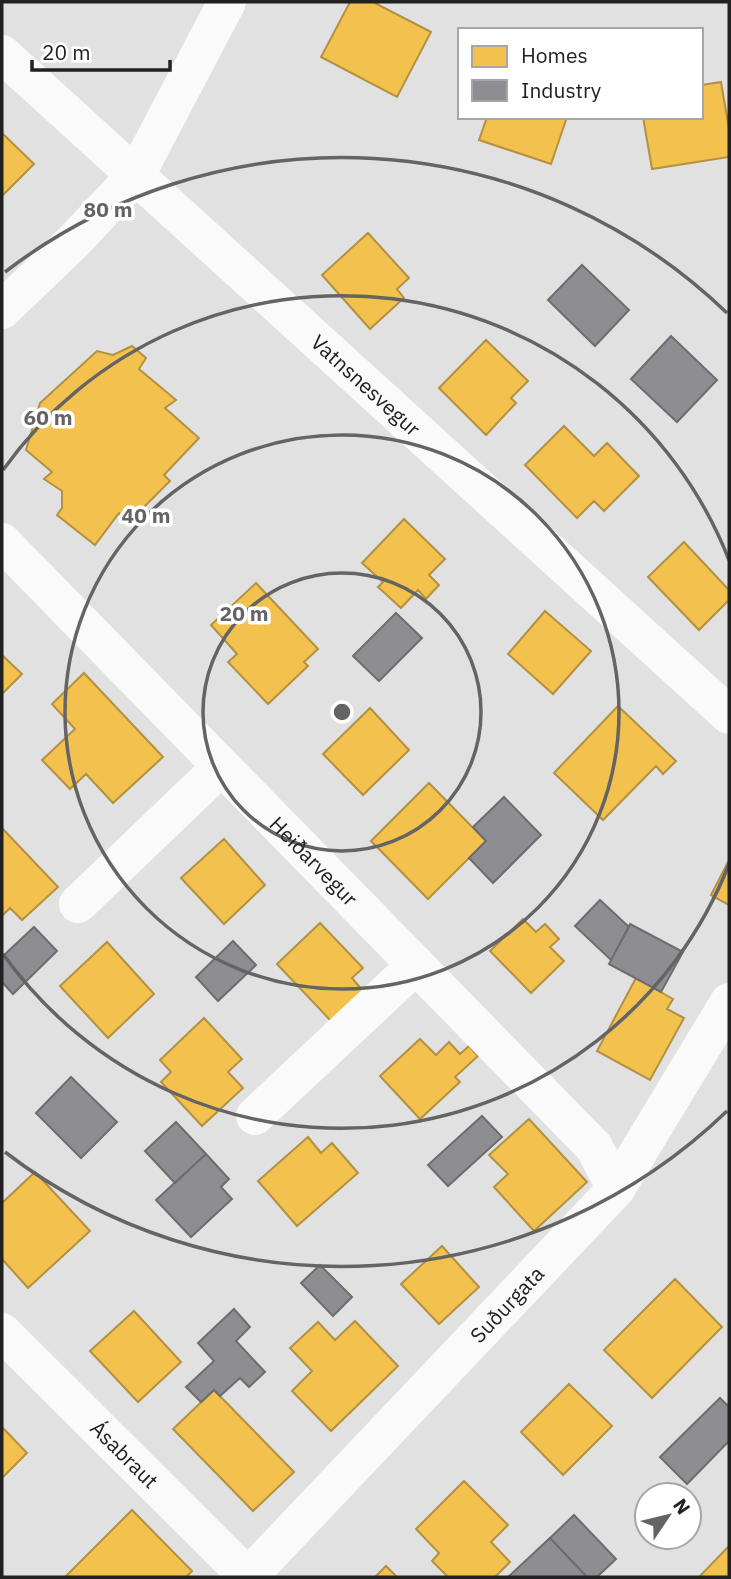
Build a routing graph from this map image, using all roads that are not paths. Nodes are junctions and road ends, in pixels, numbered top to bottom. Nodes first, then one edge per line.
1 (227, 2) edge
2 (2, 54) edge
3 (136, 175) junction
4 (2, 310) edge
5 (2, 542) edge
6 (729, 715) edge
7 (221, 767) junction
8 (78, 904) dead end
9 (416, 965) junction
10 (729, 1002) edge
11 (255, 1116) dead end
12 (616, 1189) junction
13 (2, 1332) edge
14 (248, 1577) edge

1 - 3 street
2 - 3 street, Vatnsnesvegur
3 - 4 street
3 - 6 street, Vatnsnesvegur
5 - 7 street, Heiðarvegur
7 - 8 street
7 - 9 street, Heiðarvegur
9 - 11 street
9 - 12 street, Heiðarvegur
10 - 12 street, Suðurgata
12 - 14 street, Suðurgata
13 - 14 street, Ásabraut

